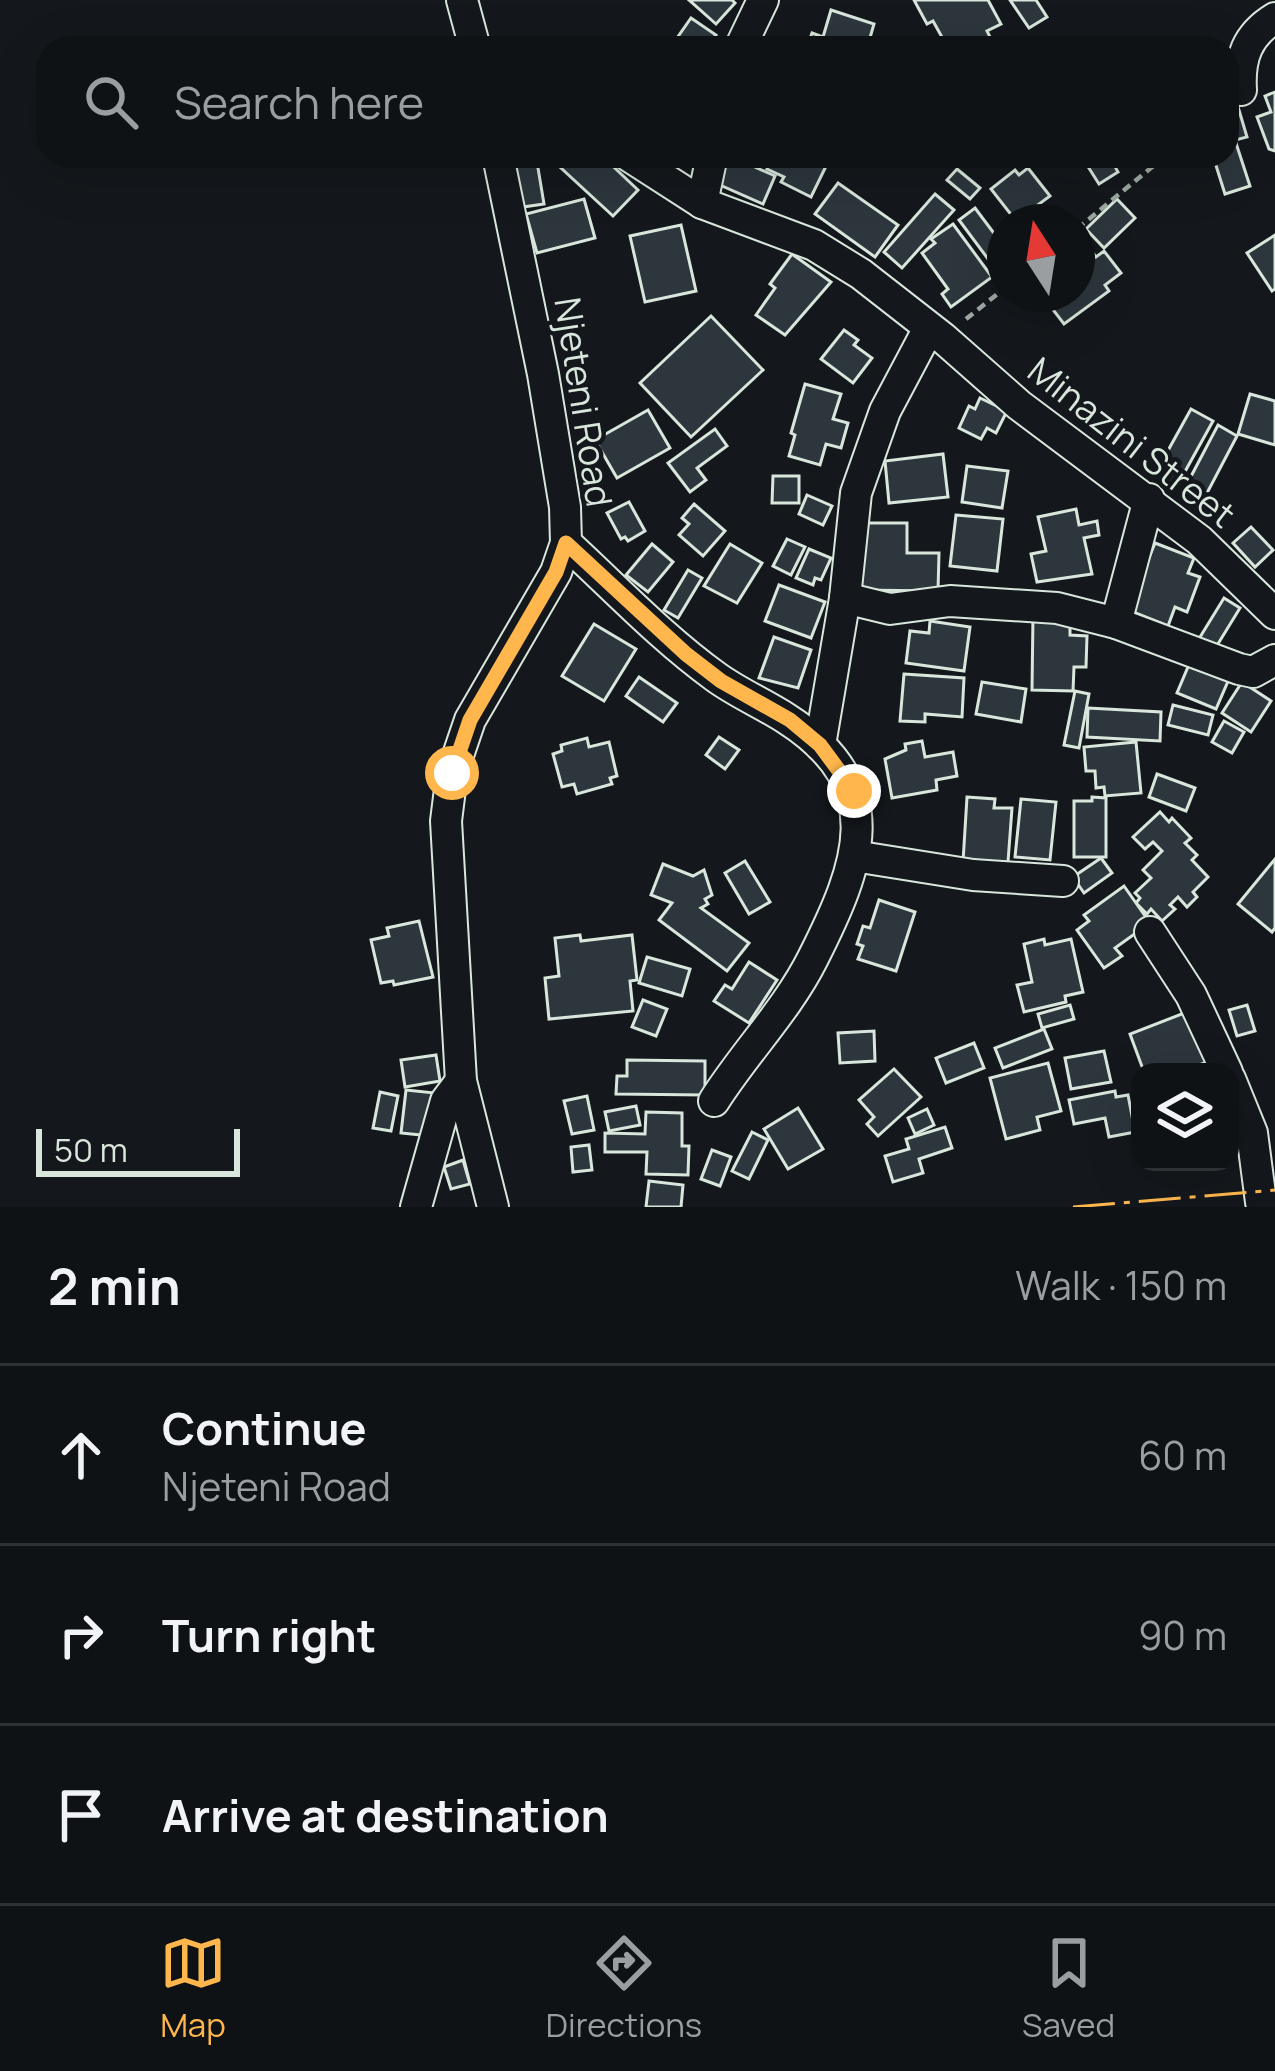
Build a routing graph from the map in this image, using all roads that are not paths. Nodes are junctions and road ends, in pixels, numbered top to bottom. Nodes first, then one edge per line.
1 (462, 0) edge
2 (763, 0) edge
3 (1275, 18) edge
4 (475, 36) edge
5 (746, 36) edge
6 (1241, 90) dead end
7 (500, 168) edge
8 (648, 168) edge
9 (709, 168) edge
10 (702, 203) junction
11 (936, 333) junction
12 (1149, 500) junction
13 (566, 543) junction
14 (845, 598) junction
15 (1275, 614) edge
16 (1116, 623) junction
17 (1275, 660) edge
18 (820, 745) junction
19 (854, 856) junction
20 (1063, 881) dead end
21 (1150, 932) dead end
22 (1222, 1063) edge
23 (461, 1082) junction
24 (714, 1101) dead end
25 (1239, 1102) edge
26 (1259, 1203) edge
27 (416, 1207) edge
28 (493, 1207) edge

1 - 4 street
2 - 5 street
3 - 6 street
7 - 13 street, Njeteni Road
8 - 10 street, Minazini Street
9 - 10 street
10 - 11 street, Minazini Street
11 - 12 street, Minazini Street
11 - 14 street
12 - 15 street, Minazini Street
12 - 16 street
13 - 18 street
13 - 23 street, Njeteni Road
14 - 16 street
14 - 18 street
16 - 17 street
18 - 19 street
19 - 20 street
19 - 24 street
21 - 22 street
23 - 27 street
23 - 28 street, Njeteni Road
25 - 26 street

